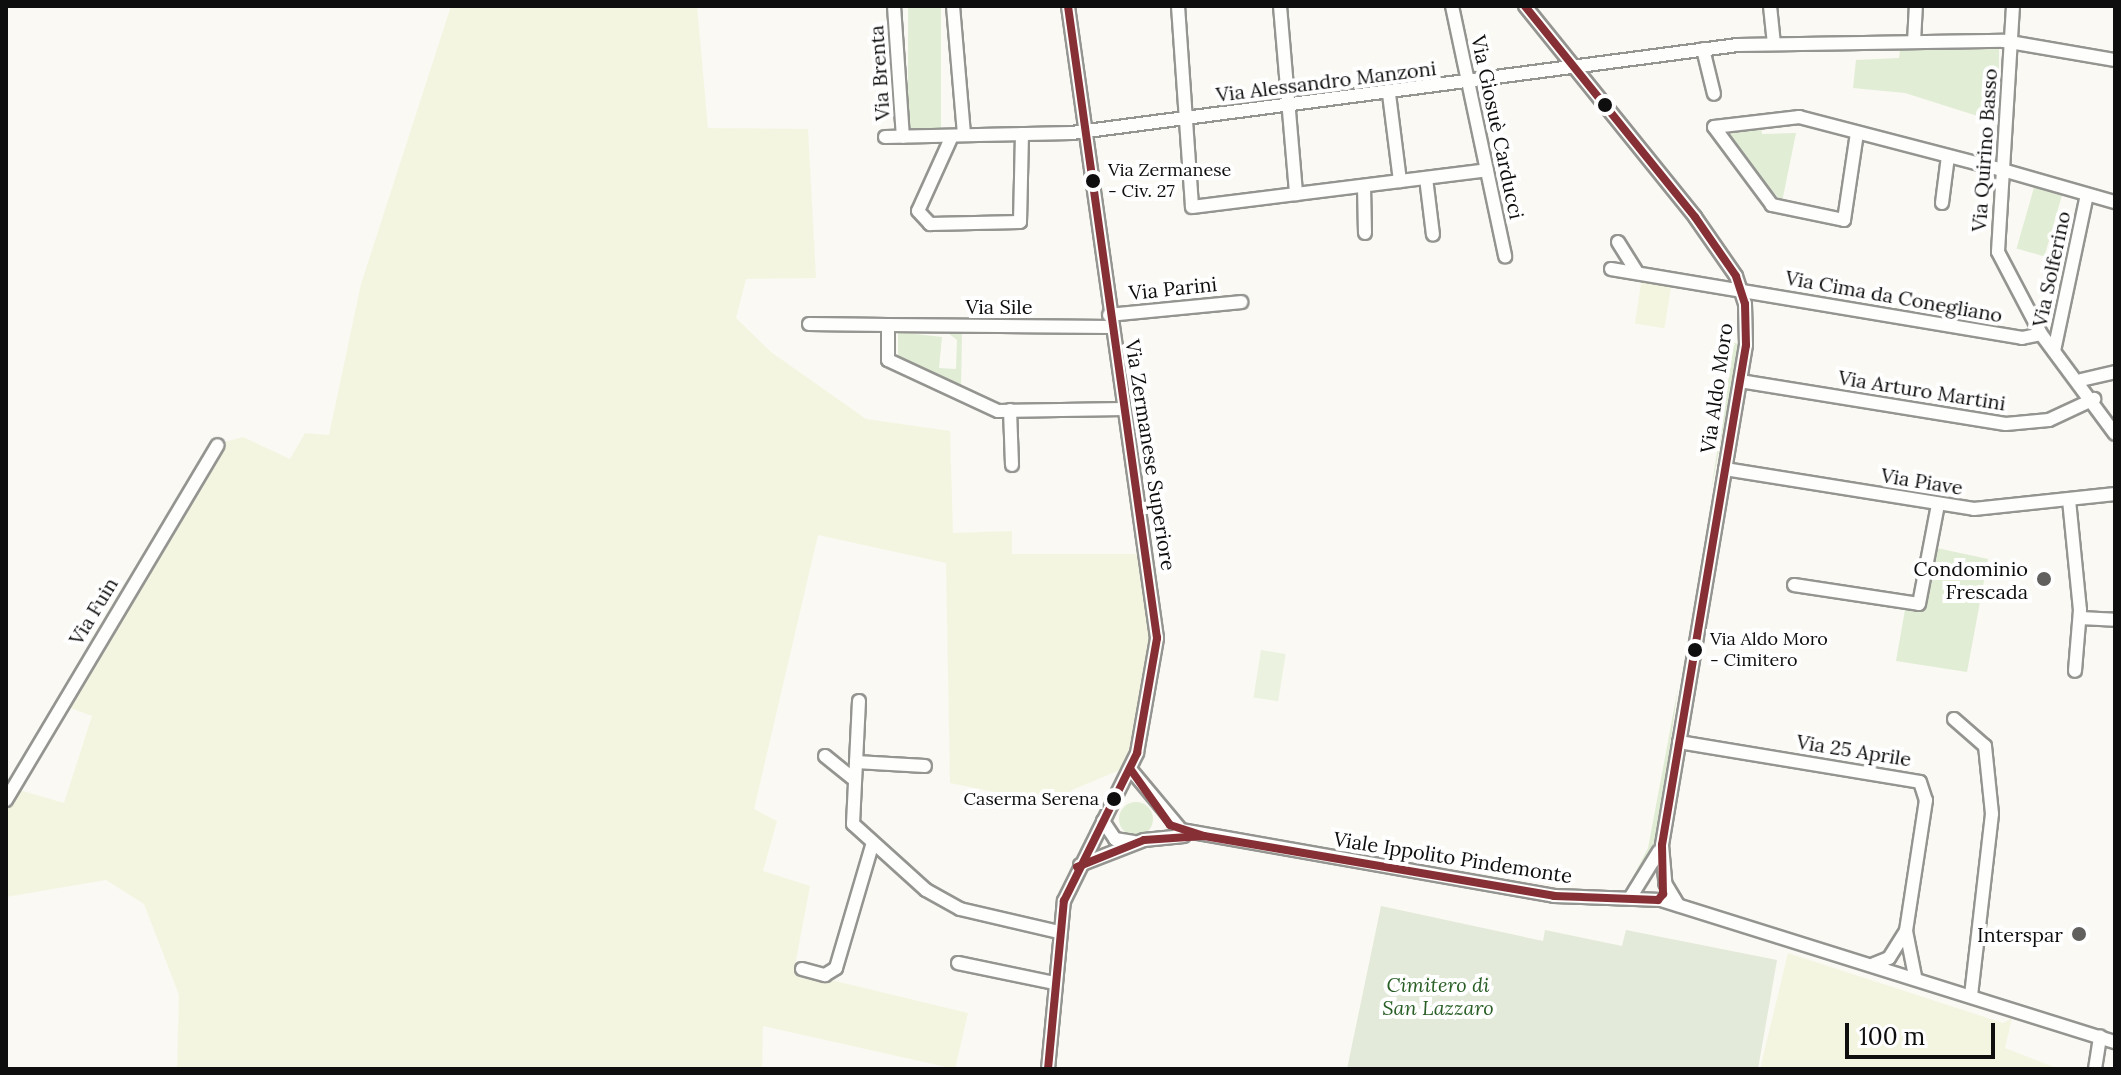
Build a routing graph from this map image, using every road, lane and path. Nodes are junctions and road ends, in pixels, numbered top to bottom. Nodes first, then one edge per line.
1 (894, 6) edge
2 (953, 6) edge
3 (1068, 6) edge
4 (1178, 6) edge
5 (1280, 6) edge
6 (1452, 6) edge
7 (1525, 6) edge
8 (1770, 6) edge
9 (1916, 6) edge
10 (2013, 6) edge
11 (1914, 42) junction
12 (2010, 42) junction
13 (1774, 44) junction
14 (1703, 49) junction
15 (2115, 60) edge
16 (1575, 69) junction
17 (1470, 83) junction
18 (1389, 94) junction
19 (1714, 94) dead end
20 (1290, 107) junction
21 (1185, 118) junction
22 (1082, 131) junction
23 (1857, 133) junction
24 (1022, 134) junction
25 (958, 136) junction
26 (885, 137) dead end
27 (903, 137) junction
28 (1948, 156) junction
29 (1999, 169) junction
30 (1487, 170) junction
31 (1426, 178) junction
32 (1400, 181) junction
33 (1364, 186) junction
34 (1296, 194) junction
35 (2087, 195) junction
36 (2115, 202) edge
37 (1942, 203) dead end
38 (1365, 233) dead end
39 (1433, 235) dead end
40 (1618, 242) dead end
41 (1505, 256) dead end
42 (1611, 269) dead end
43 (1637, 273) junction
44 (1741, 288) junction
45 (1241, 302) dead end
46 (1110, 321) junction
47 (809, 324) dead end
48 (888, 325) junction
49 (2041, 334) junction
50 (2054, 351) junction
51 (2115, 372) edge
52 (2081, 380) junction
53 (1740, 381) junction
54 (2094, 399) junction
55 (1124, 409) junction
56 (1010, 410) junction
57 (2115, 434) edge
58 (218, 445) dead end
59 (1012, 465) dead end
60 (1725, 469) junction
61 (2115, 494) edge
62 (2069, 500) junction
63 (1938, 504) junction
64 (1794, 585) dead end
65 (2080, 618) junction
66 (2115, 620) edge
67 (2075, 671) dead end
68 (859, 701) dead end
69 (1954, 719) dead end
70 (1679, 742) junction
71 (825, 756) dead end
72 (856, 762) junction
73 (925, 766) dead end
74 (1131, 770) junction
75 (855, 780) junction
76 (6, 800) edge
77 (1103, 821) junction
78 (1204, 836) junction
79 (1137, 843) junction
80 (1662, 845) junction
81 (872, 846) junction
82 (1077, 867) junction
83 (1647, 878) junction
84 (1665, 883) junction
85 (1630, 898) junction
86 (1654, 899) junction
87 (1678, 905) junction
88 (1906, 931) junction
89 (1059, 932) junction
90 (958, 963) dead end
91 (1874, 964) junction
92 (802, 969) dead end
93 (1915, 976) junction
94 (1055, 983) junction
95 (1971, 995) junction
96 (2100, 1036) junction
97 (2115, 1040) edge
98 (1048, 1069) edge
99 (2095, 1069) edge

1 - 27 street, Via Brenta
2 - 25 street
3 - 22 street, Via Zermanese Superiore
4 - 21 street
5 - 20 street
6 - 17 street, Via Giosuè Carducci
7 - 16 street, Via Aldo Moro
8 - 13 street
9 - 11 street
10 - 12 street, Via Quirino Basso
11 - 12 street, Via Alessandro Manzoni
11 - 13 street, Via Alessandro Manzoni
12 - 15 street, Via Alessandro Manzoni
12 - 29 street, Via Quirino Basso
13 - 14 street, Via Alessandro Manzoni
14 - 16 street, Via Alessandro Manzoni
14 - 19 street
16 - 17 street, Via Alessandro Manzoni
16 - 44 street, Via Aldo Moro
17 - 18 street, Via Alessandro Manzoni
17 - 30 street, Via Giosuè Carducci
18 - 20 street, Via Alessandro Manzoni
18 - 32 street
20 - 21 street, Via Alessandro Manzoni
20 - 34 street
21 - 22 street, Via Alessandro Manzoni
21 - 34 street
22 - 24 street, Via Alessandro Manzoni
22 - 46 street, Via Zermanese Superiore
23 - 23 street
23 - 28 street
24 - 25 street, Via Alessandro Manzoni
24 - 25 street
25 - 27 street, Via Alessandro Manzoni
26 - 27 street, Via Alessandro Manzoni
28 - 29 street
28 - 37 street
29 - 35 street
29 - 49 street, Via Quirino Basso
30 - 31 street
30 - 41 street, Via Giosuè Carducci
31 - 32 street
31 - 39 street
32 - 33 street
33 - 34 street
33 - 38 street
35 - 36 street
35 - 50 street, Via Solferino
40 - 43 street
42 - 43 street, Via Cima da Conegliano
43 - 44 street, Via Cima da Conegliano
44 - 49 street, Via Cima da Conegliano
44 - 53 street, Via Aldo Moro
45 - 46 street, Via Parini
46 - 48 street, Via Sile
46 - 55 street, Via Zermanese Superiore
47 - 48 street, Via Sile
48 - 56 street
49 - 50 street, Via Quirino Basso
50 - 52 street, Via Quirino Basso
51 - 52 street
52 - 54 street, Via Quirino Basso
53 - 54 street, Via Arturo Martini
53 - 60 street, Via Aldo Moro
54 - 57 street, Via Quirino Basso
55 - 56 street
55 - 74 street, Via Zermanese Superiore
56 - 59 street
58 - 76 street, Via Fuin
60 - 63 street, Via Piave
60 - 70 street, Via Aldo Moro
61 - 62 street, Via Piave
62 - 63 street, Via Piave
62 - 65 street
63 - 64 street
65 - 66 street
65 - 67 street
68 - 72 street
69 - 95 street
70 - 80 street, Via Aldo Moro
70 - 88 street, Via 25 Aprile
71 - 75 street
72 - 73 street
72 - 75 street
74 - 77 street, Via Zermanese Superiore
74 - 78 street, Viale Ippolito Pindemonte
75 - 81 street
77 - 79 street
77 - 82 street, Via Zermanese Superiore
78 - 79 street, Viale Ippolito Pindemonte
78 - 85 street, Viale Ippolito Pindemonte
79 - 82 street, Viale Ippolito Pindemonte
80 - 83 street
80 - 84 street
81 - 89 street
81 - 92 street
82 - 89 street, Via Zermanese Superiore
83 - 85 street
83 - 86 street
84 - 86 street
84 - 87 street
85 - 86 street, Viale Ippolito Pindemonte
86 - 87 street, Viale Ippolito Pindemonte
87 - 91 street, Viale Ippolito Pindemonte
88 - 91 street
88 - 93 street, Via 25 Aprile
89 - 94 street, Via Zermanese Superiore
90 - 94 street
91 - 93 street, Viale Ippolito Pindemonte
93 - 95 street, Viale Ippolito Pindemonte
94 - 98 street, Via Zermanese Superiore
95 - 96 street, Viale Ippolito Pindemonte
96 - 97 street, Viale Ippolito Pindemonte
96 - 99 street

